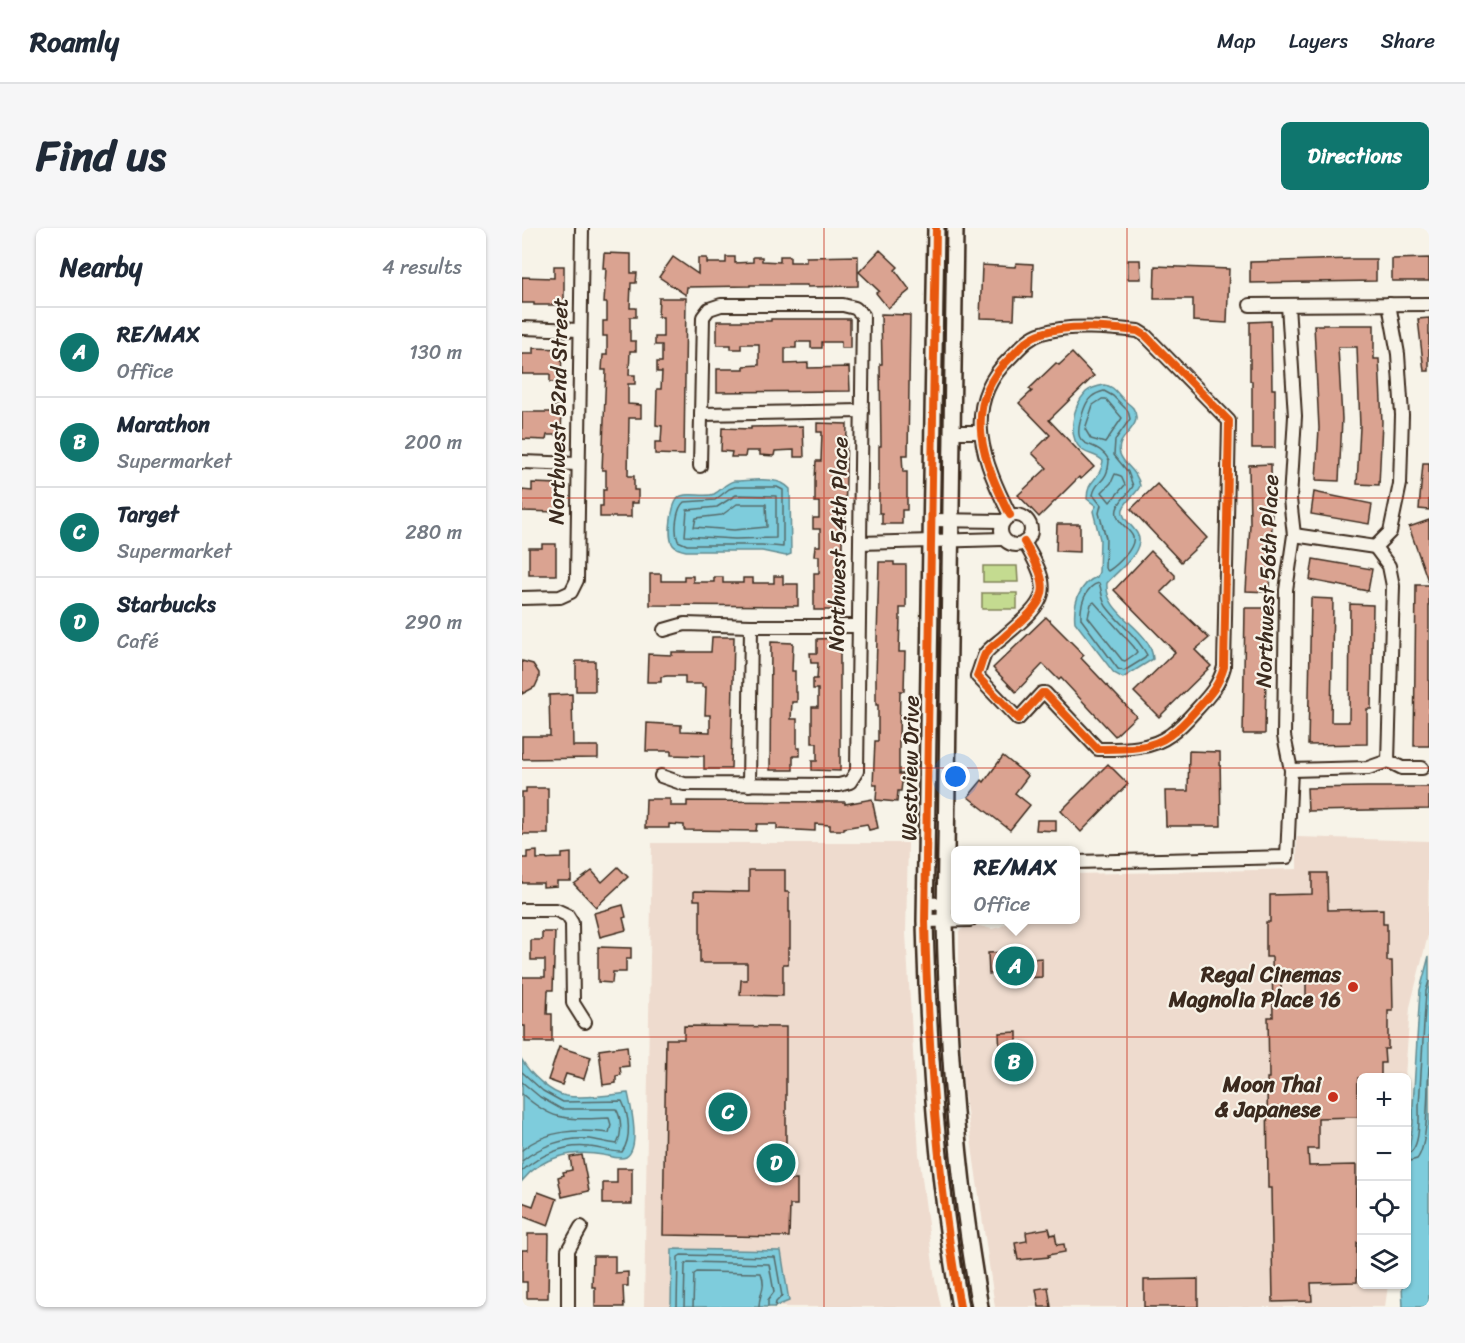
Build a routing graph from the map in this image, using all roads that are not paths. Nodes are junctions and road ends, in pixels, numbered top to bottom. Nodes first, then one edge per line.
1 (582, 228) edge
2 (936, 228) edge
3 (955, 228) edge
4 (1389, 304) junction
5 (1429, 304) edge
6 (1250, 305) dead end
7 (1288, 305) junction
8 (522, 327) edge
9 (580, 330) junction
10 (862, 411) junction
11 (701, 414) junction
12 (952, 432) junction
13 (980, 432) junction
14 (522, 462) edge
15 (578, 464) junction
16 (700, 466) dead end
17 (1007, 518) junction
18 (932, 520) junction
19 (951, 520) junction
20 (1294, 535) junction
21 (1003, 539) junction
22 (951, 541) junction
23 (932, 542) junction
24 (1024, 542) junction
25 (860, 543) junction
26 (1375, 547) junction
27 (522, 598) edge
28 (751, 626) junction
29 (858, 626) junction
30 (664, 630) dead end
31 (1388, 761) junction
32 (1422, 768) dead end
33 (1291, 770) junction
34 (661, 776) dead end
35 (749, 785) junction
36 (1080, 862) edge
37 (950, 903) edge
38 (926, 904) junction
39 (522, 910) edge
40 (925, 921) junction
41 (945, 921) junction
42 (951, 921) edge
43 (585, 1022) dead end
44 (581, 1227) dead end
45 (568, 1307) edge
46 (960, 1307) edge
47 (980, 1307) edge

1 - 9 street, Northwest 52nd Street
2 - 18 street, Westview Drive
3 - 12 street, Westview Drive
4 - 5 street
4 - 7 street
4 - 26 street
6 - 7 street
7 - 20 street, Northwest 56th Place
8 - 9 street
9 - 15 street, Northwest 52nd Street
10 - 11 street
10 - 11 street, Northwest 54th Place
10 - 25 street, Northwest 54th Place
11 - 16 street
12 - 13 street
12 - 19 street, Westview Drive
13 - 17 street
13 - 24 street
14 - 15 street
15 - 27 street, Northwest 52nd Street
17 - 19 street
17 - 21 street
17 - 24 street
18 - 19 street
18 - 23 street, Westview Drive
19 - 22 street, Westview Drive
20 - 26 street
20 - 33 street, Northwest 56th Place
21 - 22 street
21 - 24 street
22 - 23 street
22 - 37 street, Westview Drive
23 - 25 street
23 - 38 street, Westview Drive
25 - 29 street, Northwest 54th Place
26 - 31 street
28 - 29 street
28 - 30 street
28 - 35 street
29 - 35 street, Northwest 54th Place
31 - 32 street
31 - 33 street
33 - 36 street, Northwest 56th Place
34 - 35 street
37 - 38 street
37 - 41 street, Westview Drive
38 - 40 street, Westview Drive
39 - 43 street
40 - 41 street
40 - 46 street, Westview Drive
41 - 42 street
41 - 47 street, Westview Drive
44 - 45 street

